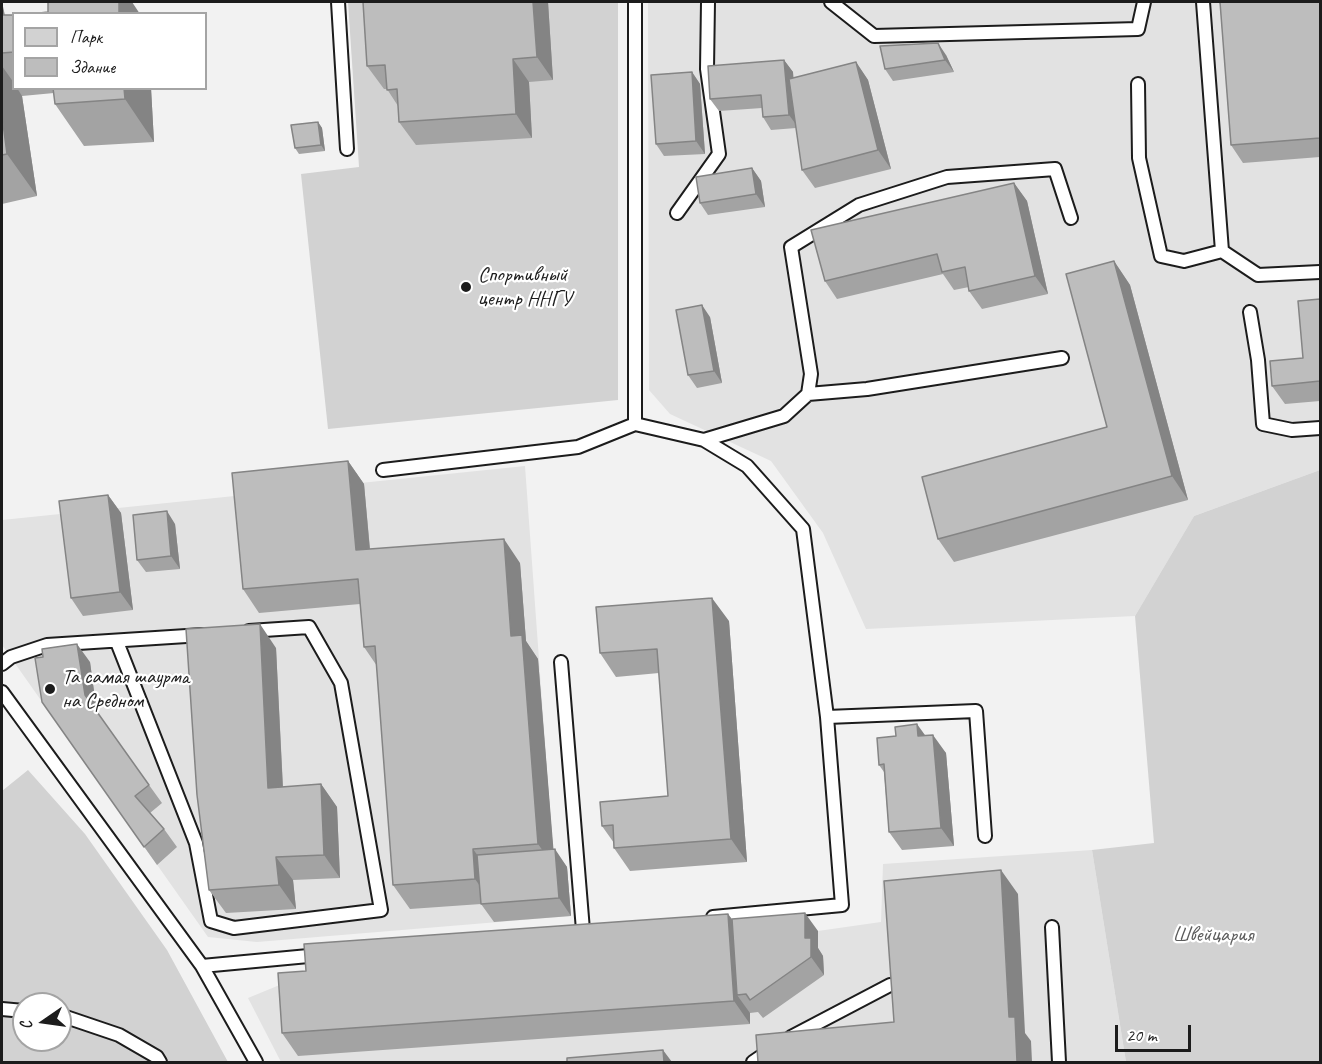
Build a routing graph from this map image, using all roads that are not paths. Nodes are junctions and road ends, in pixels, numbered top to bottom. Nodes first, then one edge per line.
1 (338, 2) edge
2 (635, 2) edge
3 (708, 2) edge
4 (831, 2) edge
5 (1144, 2) edge
6 (1203, 2) edge
7 (1138, 84) dead end
8 (347, 149) dead end
9 (676, 213) dead end
10 (1071, 218) dead end
11 (1222, 251) junction
12 (1320, 272) edge
13 (1250, 312) dead end
14 (1062, 358) dead end
15 (808, 394) junction
16 (635, 424) junction
17 (1320, 428) edge
18 (704, 440) junction
19 (383, 470) dead end
20 (241, 632) edge
21 (219, 634) edge
22 (117, 642) junction
23 (561, 662) dead end
24 (2, 664) edge
25 (2, 692) edge
26 (827, 717) junction
27 (985, 837) dead end
28 (701, 918) edge
29 (1052, 927) dead end
30 (583, 930) edge
31 (333, 954) edge
32 (201, 966) junction
33 (890, 985) edge
34 (72, 1019) edge
35 (160, 1062) edge
36 (256, 1062) edge
37 (753, 1062) edge
38 (1059, 1062) edge

1 - 8 lane
2 - 16 lane
3 - 9 lane
4 - 5 lane
6 - 11 lane
7 - 11 lane
10 - 15 lane
11 - 12 lane
13 - 17 lane
14 - 15 lane
15 - 18 lane
16 - 18 lane
16 - 19 lane
18 - 26 lane
20 - 22 lane
21 - 22 lane
22 - 24 lane
23 - 30 lane
25 - 32 lane
26 - 27 lane
26 - 28 lane
29 - 38 lane
31 - 32 lane
32 - 36 lane
33 - 37 lane
34 - 35 lane

